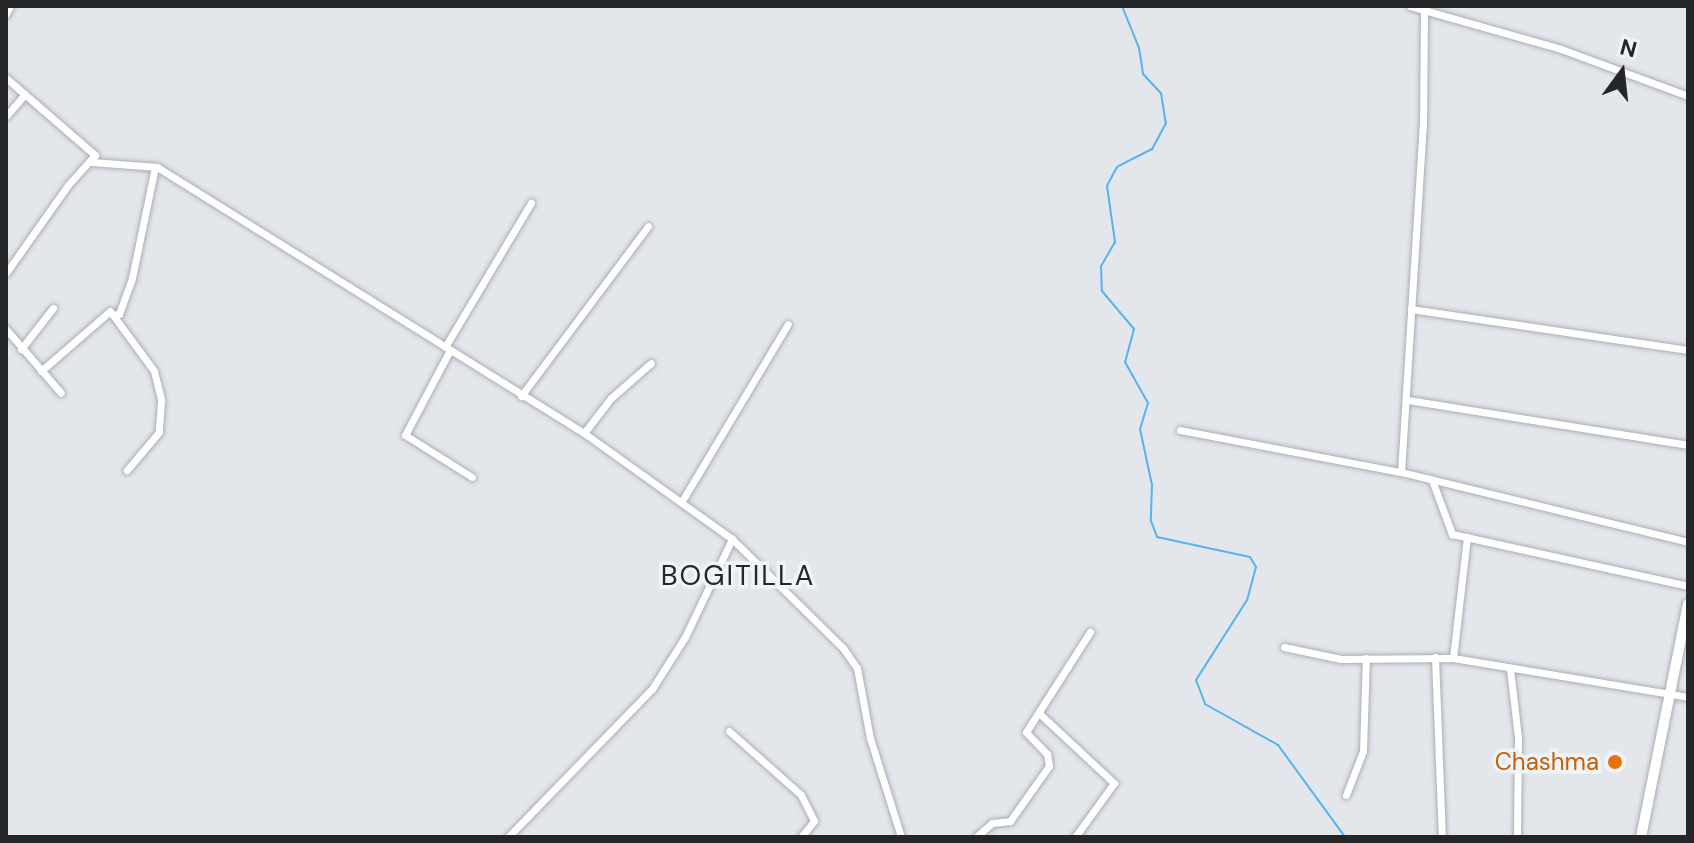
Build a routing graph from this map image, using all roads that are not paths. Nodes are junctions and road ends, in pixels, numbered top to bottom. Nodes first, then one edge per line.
1 (10, 6) edge
2 (1410, 6) edge
3 (1424, 10) junction
4 (6, 14) edge
5 (6, 78) edge
6 (25, 94) junction
7 (1688, 96) edge
8 (6, 116) edge
9 (92, 162) junction
10 (155, 167) junction
11 (531, 203) dead end
12 (648, 226) dead end
13 (9, 260) edge
14 (6, 273) edge
15 (53, 308) dead end
16 (1411, 309) junction
17 (113, 315) junction
18 (788, 324) dead end
19 (6, 329) edge
20 (448, 348) junction
21 (21, 349) junction
22 (1688, 350) edge
23 (651, 363) dead end
24 (41, 371) junction
25 (61, 393) dead end
26 (521, 396) junction
27 (1408, 400) junction
28 (1180, 430) dead end
29 (584, 433) junction
30 (1688, 445) edge
31 (127, 470) dead end
32 (1401, 472) junction
33 (472, 477) dead end
34 (1432, 480) junction
35 (682, 501) junction
36 (1467, 537) junction
37 (732, 539) junction
38 (1688, 542) edge
39 (1688, 586) edge
40 (1688, 604) edge
41 (1090, 632) dead end
42 (1284, 647) dead end
43 (1435, 657) junction
44 (1366, 658) junction
45 (1453, 658) junction
46 (1510, 669) junction
47 (1671, 696) junction
48 (1688, 697) edge
49 (1041, 715) junction
50 (729, 731) dead end
51 (1346, 795) dead end
52 (508, 837) edge
53 (801, 837) edge
54 (901, 837) edge
55 (976, 837) edge
56 (1075, 837) edge
57 (1442, 837) edge
58 (1517, 837) edge
59 (1641, 837) edge

1 - 4 street
2 - 3 street
3 - 7 street
3 - 16 street
5 - 6 street
6 - 8 street
6 - 9 street
9 - 10 street
9 - 13 street
10 - 17 street
10 - 20 street
11 - 20 street
12 - 26 street
13 - 14 street
15 - 21 street
16 - 22 street
16 - 27 street
17 - 24 street
17 - 31 street
18 - 35 street
19 - 21 street
20 - 26 street
20 - 33 street
21 - 24 street
23 - 29 street
24 - 25 street
26 - 29 street
27 - 30 street
27 - 32 street
28 - 32 street
29 - 35 street
32 - 34 street
34 - 36 street
34 - 38 street
35 - 37 street
36 - 39 street
36 - 45 street
37 - 52 street
37 - 54 street
40 - 47 street
41 - 49 street
42 - 44 street
43 - 44 street
43 - 45 street
43 - 57 street
44 - 51 street
45 - 46 street
46 - 47 street
46 - 58 street
47 - 48 street
47 - 59 street
49 - 55 street
49 - 56 street
50 - 53 street

